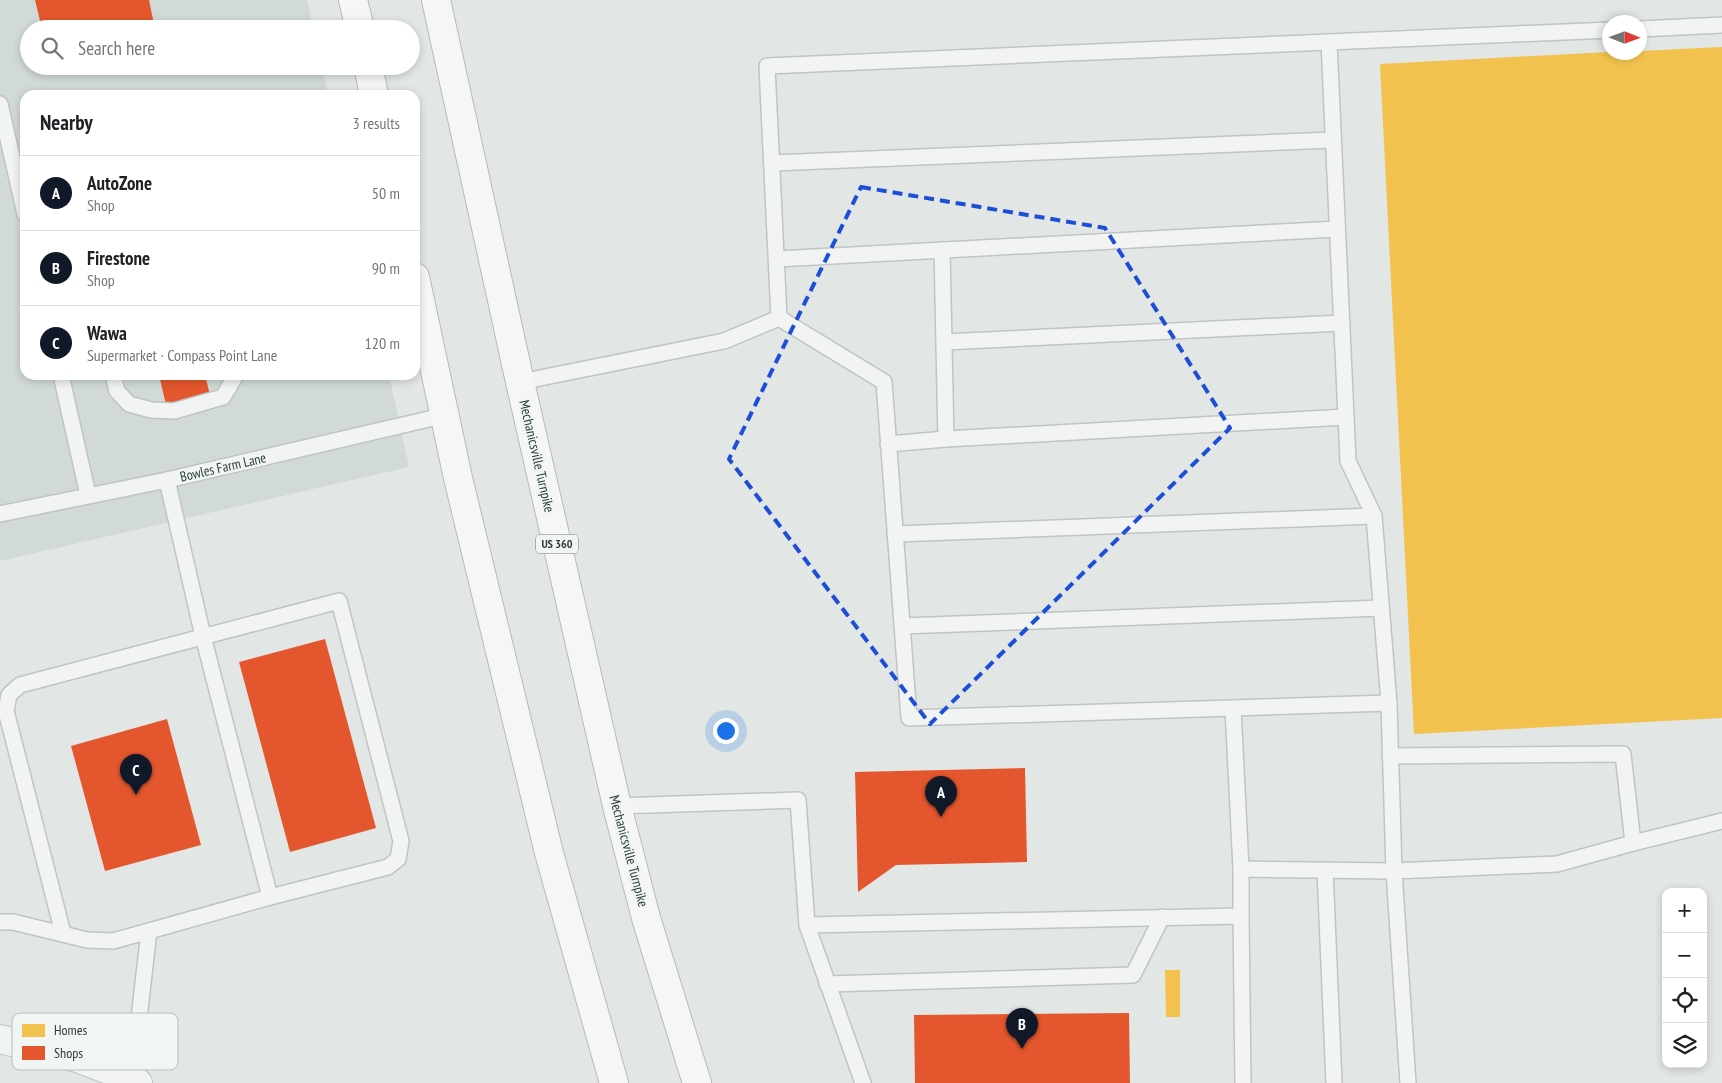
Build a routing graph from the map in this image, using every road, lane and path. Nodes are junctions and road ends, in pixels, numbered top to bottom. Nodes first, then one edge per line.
1 (353, 0) edge
2 (436, 0) edge
3 (358, 20) edge
4 (1722, 25) edge
5 (1647, 29) edge
6 (1602, 30) edge
7 (1328, 42) junction
8 (370, 75) edge
9 (373, 90) edge
10 (0, 104) edge
11 (1333, 140) junction
12 (772, 163) junction
13 (20, 192) edge
14 (1337, 229) junction
15 (942, 250) junction
16 (777, 259) junction
17 (420, 299) edge
18 (779, 318) junction
19 (1342, 323) junction
20 (944, 342) junction
21 (62, 380) edge
22 (114, 380) edge
23 (233, 380) edge
24 (520, 382) junction
25 (446, 415) junction
26 (1346, 417) junction
27 (946, 438) junction
28 (888, 444) junction
29 (167, 480) junction
30 (88, 495) junction
31 (0, 514) edge
32 (1374, 516) junction
33 (896, 534) junction
34 (1381, 608) junction
35 (902, 626) junction
36 (203, 636) junction
37 (1389, 704) junction
38 (1233, 708) junction
39 (1390, 756) junction
40 (617, 806) junction
41 (1722, 821) edge
42 (1633, 843) junction
43 (1241, 869) junction
44 (1325, 870) junction
45 (1394, 871) junction
46 (270, 897) junction
47 (1241, 916) junction
48 (1162, 917) junction
49 (0, 922) edge
50 (807, 925) junction
51 (149, 931) junction
52 (63, 933) junction
53 (827, 984) junction
54 (141, 1013) edge
55 (107, 1070) edge
56 (135, 1081) edge
57 (614, 1083) edge
58 (697, 1083) edge
59 (863, 1083) edge
60 (1243, 1083) edge
61 (1334, 1083) edge
62 (1408, 1083) edge

1 - 3 highway
2 - 24 highway, Mechanicsville Turnpike / US 360
4 - 5 lane
6 - 7 lane
7 - 11 lane
7 - 12 lane
8 - 9 highway
10 - 13 lane
11 - 12 lane
11 - 14 lane
12 - 16 lane
14 - 15 lane
14 - 19 lane
15 - 16 lane
15 - 20 lane
16 - 18 lane
17 - 25 highway
18 - 24 lane
18 - 28 lane
19 - 20 lane
19 - 26 lane
20 - 27 lane
21 - 30 lane
22 - 23 lane
24 - 40 highway, Mechanicsville Turnpike / US 360
25 - 29 lane, Bowles Farm Lane
25 - 57 highway
26 - 27 lane
26 - 32 lane
27 - 28 lane
28 - 33 lane
29 - 30 lane, Bowles Farm Lane
29 - 36 lane
30 - 31 lane, Bowles Farm Lane
32 - 33 lane
32 - 34 lane
33 - 35 lane
34 - 35 lane
34 - 37 lane
35 - 38 lane
36 - 46 lane
36 - 46 lane
36 - 52 lane
37 - 38 lane
37 - 39 lane
38 - 43 lane
39 - 42 lane
39 - 45 lane
40 - 50 lane
40 - 58 highway, Mechanicsville Turnpike / US 360
41 - 42 lane
42 - 45 lane
43 - 44 lane
43 - 47 lane
44 - 45 lane
44 - 61 lane
45 - 62 lane
46 - 51 lane
47 - 48 lane
47 - 60 lane
48 - 50 lane
48 - 53 lane
49 - 52 lane
50 - 53 lane
51 - 52 lane
51 - 54 lane
53 - 59 lane
55 - 56 street

